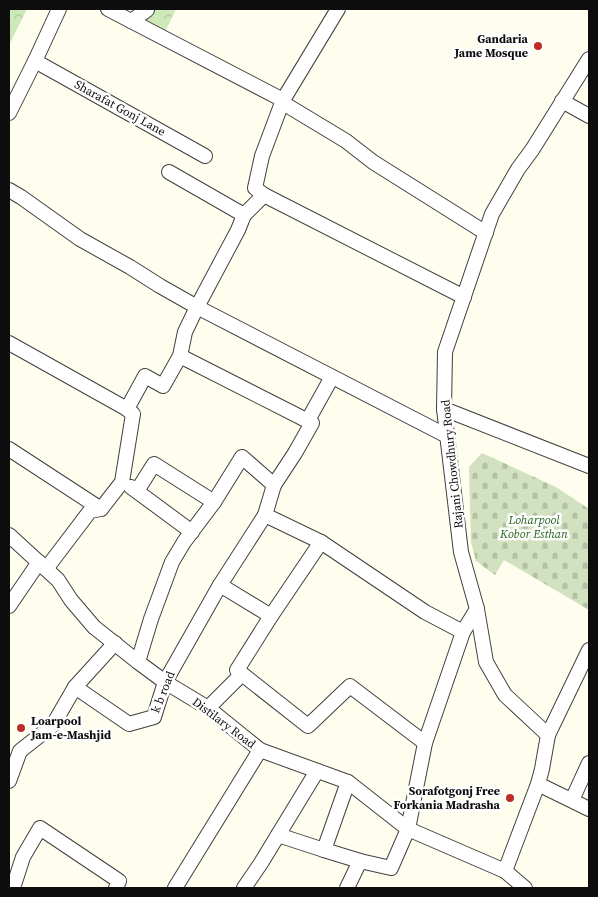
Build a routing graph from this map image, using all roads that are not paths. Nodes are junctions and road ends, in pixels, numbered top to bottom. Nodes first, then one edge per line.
1 (59, 9) edge
2 (108, 9) edge
3 (338, 9) edge
4 (147, 10) edge
5 (131, 21) junction
6 (589, 59) edge
7 (35, 61) junction
8 (562, 101) junction
9 (283, 102) junction
10 (9, 113) edge
11 (589, 116) edge
12 (205, 156) dead end
13 (170, 172) dead end
14 (9, 190) edge
15 (264, 195) junction
16 (244, 214) junction
17 (486, 233) junction
18 (464, 297) junction
19 (197, 307) junction
20 (9, 343) edge
21 (180, 356) junction
22 (332, 377) junction
23 (128, 409) junction
24 (444, 409) junction
25 (308, 420) junction
26 (447, 436) junction
27 (9, 449) edge
28 (589, 466) edge
29 (122, 482) junction
30 (274, 485) junction
31 (137, 491) junction
32 (214, 502) junction
33 (102, 509) junction
34 (265, 515) junction
35 (192, 532) junction
36 (9, 535) edge
37 (321, 542) junction
38 (42, 566) junction
39 (220, 585) junction
40 (9, 606) edge
41 (477, 609) junction
42 (271, 616) junction
43 (463, 632) junction
44 (115, 644) junction
45 (589, 650) edge
46 (138, 662) junction
47 (242, 674) junction
48 (165, 682) junction
49 (75, 687) junction
50 (208, 708) junction
51 (548, 735) junction
52 (425, 743) junction
53 (260, 750) junction
54 (589, 763) edge
55 (317, 771) junction
56 (9, 781) edge
57 (348, 782) junction
58 (538, 784) junction
59 (572, 800) junction
60 (589, 809) edge
61 (408, 829) junction
62 (278, 834) junction
63 (324, 850) junction
64 (360, 861) junction
65 (505, 871) junction
66 (13, 888) edge
67 (116, 888) edge
68 (175, 888) edge
69 (244, 888) edge
70 (347, 888) edge
71 (525, 888) edge

1 - 7 street
2 - 5 street
3 - 9 street
4 - 5 street
5 - 9 street
6 - 8 street, Rajani Chowdhury Road
7 - 10 street
7 - 12 street, Sharafat Gonj Lane
8 - 11 street
8 - 17 street, Rajani Chowdhury Road
9 - 15 street
9 - 17 street
13 - 16 street
14 - 19 street
15 - 16 street
15 - 18 street
16 - 19 street
17 - 18 street, Rajani Chowdhury Road
18 - 24 street, Rajani Chowdhury Road
19 - 21 street
19 - 22 street
20 - 23 street
21 - 23 street
21 - 25 street
22 - 25 street
22 - 26 street
23 - 29 street
24 - 26 street, Rajani Chowdhury Road
24 - 28 street
25 - 30 street, k b road
26 - 41 street, Rajani Chowdhury Road
27 - 33 street
29 - 31 street
29 - 33 street
30 - 32 street
30 - 34 street, k b road
31 - 32 street
31 - 35 street
32 - 35 street
33 - 38 street
34 - 37 street
34 - 39 street, k b road
35 - 46 street
36 - 38 street, Distilary Road
37 - 42 street
37 - 43 street
38 - 40 street
38 - 44 street, Distilary Road
39 - 42 street
39 - 48 street, k b road
41 - 43 street
41 - 51 street, Rajani Chowdhury Road
42 - 47 street
43 - 52 street
44 - 46 street, Distilary Road
44 - 49 street
45 - 51 street
46 - 48 street, Distilary Road
47 - 50 street
47 - 52 street
48 - 49 street, k b road
48 - 50 street, Distilary Road
49 - 56 street
50 - 53 street, Distilary Road
51 - 58 street
52 - 61 street
53 - 55 street, Distilary Road
53 - 68 street
54 - 59 street
55 - 57 street, Distilary Road
55 - 62 street
57 - 61 street, Distilary Road
57 - 63 street
58 - 59 street
58 - 65 street
59 - 60 street
61 - 64 street
61 - 65 street, Distilary Road
62 - 63 street
62 - 69 street
63 - 64 street
64 - 70 street
65 - 71 street, Distilary Road
66 - 67 street

